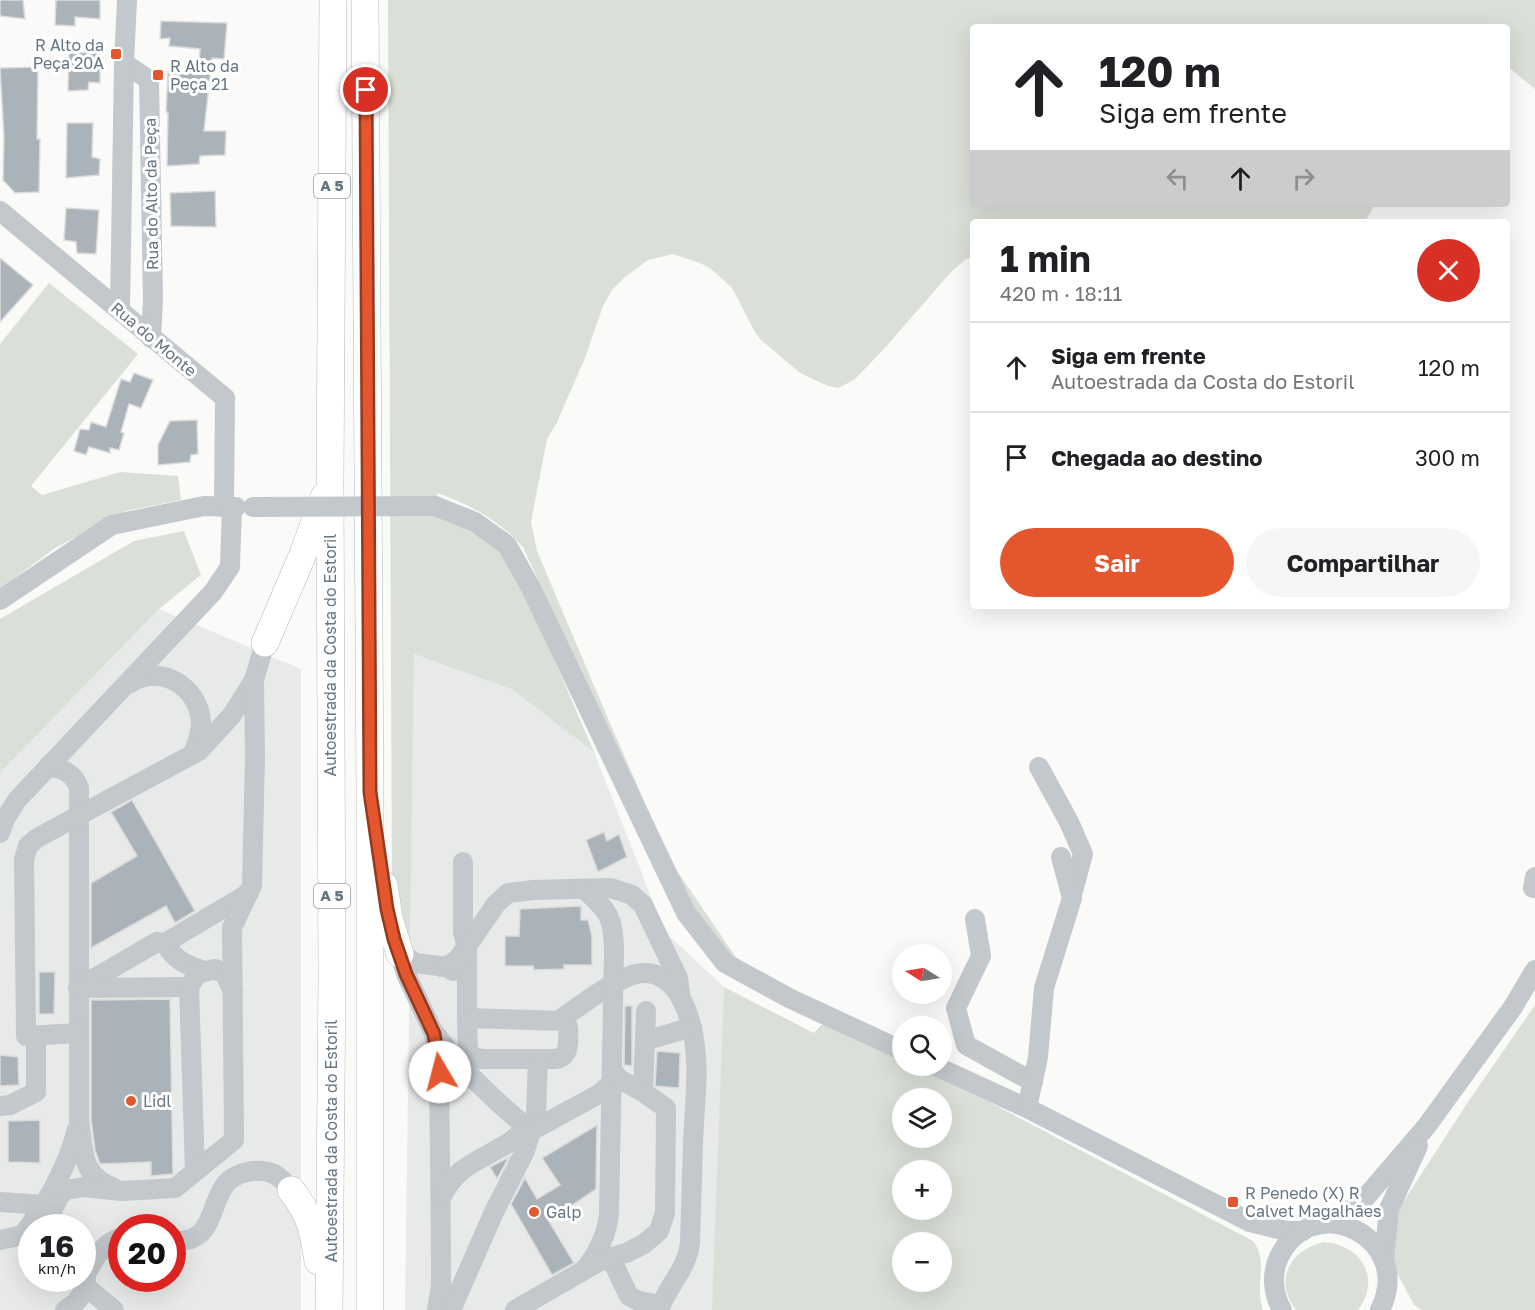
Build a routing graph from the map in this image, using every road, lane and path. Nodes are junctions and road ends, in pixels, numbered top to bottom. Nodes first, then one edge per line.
1 (127, 0) edge
2 (333, 0) edge
3 (365, 0) edge
4 (124, 63) junction
5 (0, 211) edge
6 (120, 309) junction
7 (151, 338) junction
8 (330, 481) junction
9 (228, 507) junction
10 (0, 600) edge
11 (173, 635) junction
12 (265, 643) joint
13 (166, 678) junction
14 (254, 680) junction
15 (128, 685) junction
16 (193, 754) junction
17 (48, 766) junction
18 (1039, 767) dead end
19 (370, 792) junction
20 (79, 815) junction
21 (0, 833) edge
22 (1061, 857) dead end
23 (463, 862) dead end
24 (584, 889) junction
25 (249, 894) junction
26 (1072, 898) junction
27 (975, 919) dead end
28 (165, 943) junction
29 (467, 948) junction
30 (400, 954) junction
31 (441, 967) junction
32 (1535, 970) edge
33 (205, 971) junction
34 (614, 983) junction
35 (466, 986) junction
36 (189, 987) junction
37 (78, 988) junction
38 (234, 993) junction
39 (681, 999) junction
40 (646, 1011) dead end
41 (467, 1018) junction
42 (560, 1020) junction
43 (692, 1027) junction
44 (432, 1029) junction
45 (78, 1033) junction
46 (36, 1036) junction
47 (645, 1041) junction
48 (892, 1046) edge
49 (538, 1059) junction
50 (952, 1074) edge
51 (613, 1076) junction
52 (1033, 1082) junction
53 (643, 1092) junction
54 (0, 1106) edge
55 (1027, 1108) junction
56 (79, 1120) junction
57 (1426, 1127) junction
58 (528, 1129) junction
59 (195, 1171) junction
60 (62, 1174) junction
61 (94, 1175) junction
62 (291, 1190) joint
63 (122, 1191) junction
64 (441, 1198) junction
65 (0, 1202) edge
66 (45, 1204) junction
67 (39, 1214) edge
68 (52, 1214) edge
69 (1250, 1222) junction
70 (1329, 1223) junction
71 (1303, 1231) junction
72 (18, 1236) edge
73 (0, 1239) edge
74 (186, 1240) edge
75 (108, 1244) edge
76 (96, 1256) edge
77 (604, 1259) junction
78 (1384, 1260) junction
79 (1276, 1263) junction
80 (583, 1271) junction
81 (96, 1286) edge
82 (80, 1292) edge
83 (1384, 1307) edge
84 (660, 1308) edge
85 (68, 1310) edge
86 (114, 1310) edge
87 (323, 1310) edge
88 (329, 1310) edge
89 (370, 1310) edge
90 (437, 1310) edge
91 (451, 1310) edge
92 (515, 1310) edge
93 (1282, 1310) edge

1 - 4 street, Rua do Alto da Peça
2 - 8 highway, Autoestrada da Costa do Estoril / A 5
3 - 19 highway, A 5
4 - 6 street, Rua do Alto da Peça
4 - 7 street, Rua do Alto da Peça
5 - 6 street, Rua do Monte
6 - 7 street, Rua do Monte
7 - 9 street, Rua do Monte
8 - 12 highway
8 - 88 highway, Autoestrada da Costa do Estoril / A 5
9 - 10 street
9 - 11 street
9 - 48 street, bridge
11 - 13 street
11 - 15 street
12 - 14 street
13 - 15 street
13 - 16 street
14 - 16 street
14 - 25 street
15 - 17 street
16 - 20 street
17 - 20 street
17 - 21 street
18 - 26 street
19 - 30 highway
19 - 89 highway, A 5
20 - 37 street
20 - 46 street
22 - 26 street
23 - 29 street
24 - 29 street
24 - 34 street
24 - 39 street
25 - 28 street
25 - 38 street
26 - 52 street
27 - 52 street
28 - 33 street
28 - 37 street
29 - 31 street
29 - 35 street
30 - 31 street
30 - 44 street
31 - 35 street
32 - 57 street
33 - 36 street
33 - 38 street
34 - 39 street
34 - 42 street
34 - 51 street
35 - 41 street
36 - 37 street
36 - 59 street
37 - 45 street
38 - 59 street
39 - 43 street
40 - 47 street
41 - 42 street
41 - 49 street
42 - 49 street
43 - 47 street
43 - 84 street
44 - 58 street
44 - 64 street
45 - 46 street
45 - 56 street
46 - 54 street
47 - 53 street
49 - 58 street
50 - 55 street
51 - 53 street
51 - 58 street
51 - 80 street
52 - 55 street
53 - 77 street
55 - 69 street
56 - 60 street
56 - 61 street
57 - 70 street
57 - 78 street
58 - 64 street
58 - 91 street
59 - 63 street
60 - 61 street
60 - 66 street
61 - 63 street
62 - 74 street
62 - 87 highway
63 - 68 street
64 - 90 street
65 - 66 street
66 - 67 street
69 - 71 street
69 - 79 street
70 - 71 street
70 - 78 street
71 - 79 street
72 - 73 street
75 - 76 street
77 - 80 street
77 - 84 street
78 - 83 street
79 - 93 street
80 - 92 street
81 - 86 street
82 - 85 street

